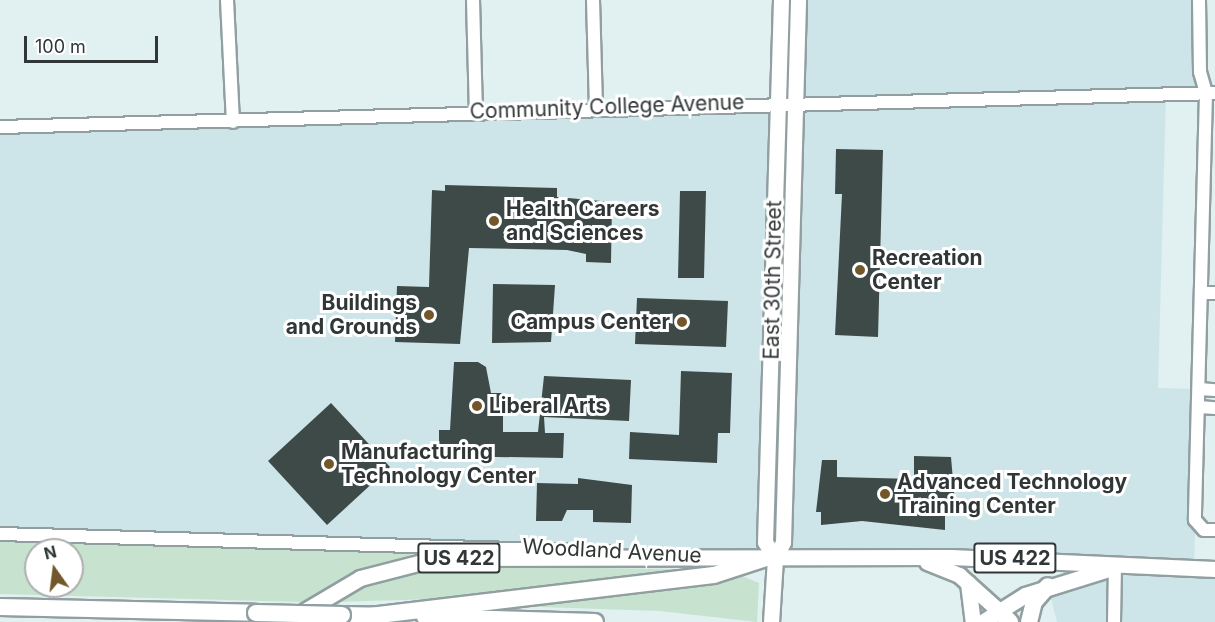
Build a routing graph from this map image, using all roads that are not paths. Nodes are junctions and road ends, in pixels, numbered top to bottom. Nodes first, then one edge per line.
1 (227, 0) edge
2 (473, 0) edge
3 (593, 0) edge
4 (781, 0) edge
5 (798, 0) edge
6 (1199, 0) edge
7 (1210, 93) edge
8 (796, 101) junction
9 (776, 102) junction
10 (596, 108) junction
11 (476, 112) junction
12 (233, 122) junction
13 (0, 127) edge
14 (1210, 193) edge
15 (1209, 293) edge
16 (1199, 389) junction
17 (1215, 390) edge
18 (1199, 407) junction
19 (1215, 408) edge
20 (1215, 530) edge
21 (0, 534) edge
22 (638, 555) junction
23 (770, 558) junction
24 (914, 560) junction
25 (1115, 567) junction
26 (1215, 569) edge
27 (968, 583) junction
28 (1048, 586) junction
29 (0, 607) edge
30 (998, 610) junction
31 (370, 616) junction
32 (289, 621) edge
33 (595, 622) edge
34 (771, 622) edge
35 (972, 622) edge
36 (982, 622) edge
37 (1010, 622) edge
38 (1029, 622) edge
39 (1114, 622) edge

1 - 12 street
2 - 11 street
3 - 10 street
4 - 9 main road, East 30th Street
5 - 8 main road, East 30th Street
6 - 7 street
7 - 8 street, Community College Avenue
7 - 14 street
8 - 9 street, Community College Avenue
8 - 23 main road, East 30th Street
9 - 10 street, Community College Avenue
9 - 23 main road, East 30th Street
10 - 11 street, Community College Avenue
11 - 12 street, Community College Avenue
12 - 13 street, Community College Avenue
14 - 15 street
15 - 16 street
16 - 17 street
16 - 18 street
18 - 19 street
18 - 20 street
21 - 22 street, Woodland Avenue
22 - 23 main road, Woodland Avenue / US 422
22 - 32 main road, US 422
23 - 24 main road, Woodland Avenue / US 422
23 - 31 highway
23 - 34 main road, East 30th Street
24 - 25 main road, Woodland Avenue / US 422
24 - 27 main road
25 - 26 main road, Woodland Avenue / US 422
25 - 28 main road, Woodland Avenue / US 422
25 - 39 street
27 - 30 main road
27 - 35 main road
28 - 30 main road, Woodland Avenue / US 422
28 - 38 highway
29 - 31 highway, bridge
30 - 36 main road, Woodland Avenue / US 422
30 - 37 highway
31 - 33 highway

